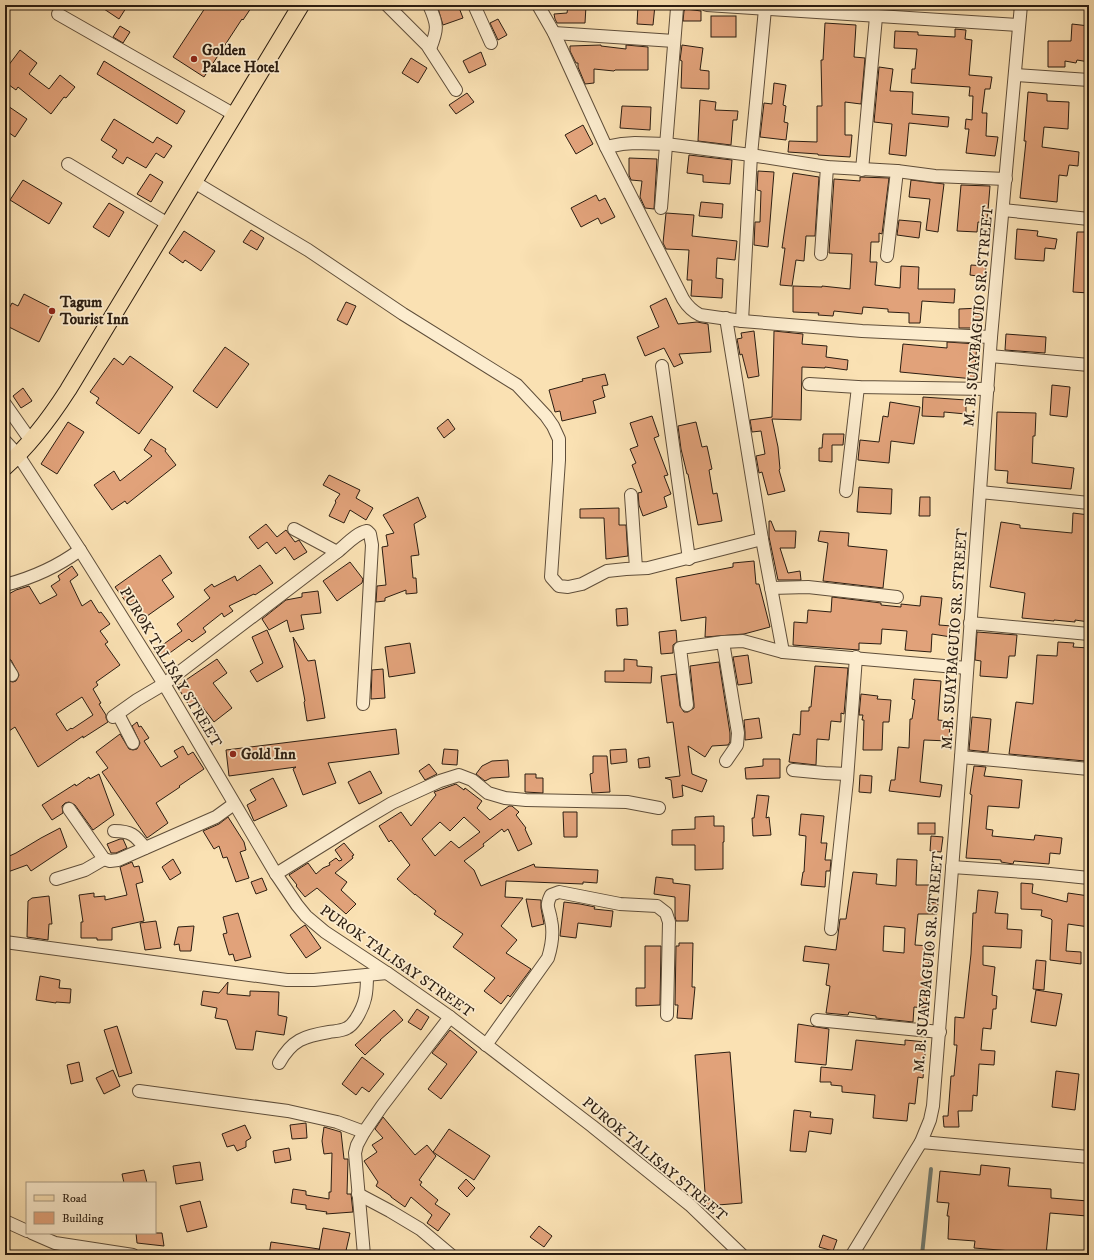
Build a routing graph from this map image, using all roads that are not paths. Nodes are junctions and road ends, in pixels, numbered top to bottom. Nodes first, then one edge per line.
1 (301, 5) edge
2 (387, 5) edge
3 (429, 5) edge
4 (474, 5) edge
5 (538, 5) edge
6 (680, 5) edge
7 (707, 5) edge
8 (1021, 5) edge
9 (765, 9) junction
10 (58, 14) dead end
11 (876, 17) junction
12 (1019, 25) junction
13 (554, 33) junction
14 (674, 41) junction
15 (491, 43) dead end
16 (430, 49) junction
17 (1015, 75) junction
18 (1089, 80) edge
19 (456, 90) dead end
20 (235, 115) junction
21 (666, 144) junction
22 (606, 147) junction
23 (751, 155) junction
24 (68, 164) dead end
25 (827, 167) junction
26 (862, 170) junction
27 (898, 172) junction
28 (1006, 179) junction
29 (194, 182) junction
30 (661, 208) dead end
31 (1003, 210) junction
32 (1089, 219) edge
33 (168, 224) junction
34 (821, 254) dead end
35 (887, 256) dead end
36 (726, 318) junction
37 (742, 320) junction
38 (992, 337) junction
39 (990, 356) junction
40 (1089, 365) edge
41 (662, 366) dead end
42 (809, 384) dead end
43 (858, 387) junction
44 (988, 389) junction
45 (5, 404) edge
46 (5, 441) edge
47 (31, 441) junction
48 (18, 455) junction
49 (5, 467) edge
50 (846, 491) dead end
51 (980, 492) junction
52 (630, 495) dead end
53 (1089, 503) edge
54 (294, 529) dead end
55 (762, 539) junction
56 (80, 550) junction
57 (337, 552) junction
58 (688, 558) junction
59 (636, 568) junction
60 (5, 586) edge
61 (771, 588) junction
62 (897, 597) dead end
63 (970, 624) junction
64 (1089, 634) edge
65 (723, 642) junction
66 (783, 652) junction
67 (856, 657) junction
68 (5, 664) edge
69 (968, 668) junction
70 (12, 675) dead end
71 (164, 684) junction
72 (363, 704) dead end
73 (687, 705) dead end
74 (133, 743) dead end
75 (962, 757) junction
76 (726, 761) dead end
77 (1089, 769) edge
78 (792, 770) dead end
79 (847, 774) junction
80 (234, 804) junction
81 (659, 808) dead end
82 (69, 809) dead end
83 (114, 831) dead end
84 (145, 848) junction
85 (104, 859) junction
86 (952, 867) junction
87 (276, 874) junction
88 (1089, 878) edge
89 (56, 879) dead end
90 (831, 929) dead end
91 (5, 942) edge
92 (387, 973) junction
93 (367, 975) junction
94 (667, 1015) dead end
95 (450, 1017) junction
96 (817, 1020) dead end
97 (940, 1032) junction
98 (486, 1045) junction
99 (279, 1063) dead end
100 (139, 1091) dead end
101 (364, 1132) junction
102 (921, 1142) junction
103 (1089, 1157) edge
104 (358, 1194) junction
105 (5, 1221) edge
106 (26, 1231) edge
107 (34, 1234) edge
108 (56, 1249) edge
109 (133, 1255) edge
110 (364, 1255) edge
111 (451, 1255) edge
112 (742, 1255) edge
113 (852, 1255) edge

1 - 20 main road
2 - 16 street
3 - 16 street
4 - 15 street
5 - 13 street
6 - 14 street
7 - 9 street
8 - 12 street, M. B. SUAYBAGUIO SR. STREET
9 - 11 street
9 - 23 street
10 - 20 street
11 - 12 street
11 - 26 street
12 - 17 street, M. B. SUAYBAGUIO SR. STREET
13 - 14 street
13 - 22 street
14 - 21 street
16 - 19 street
17 - 18 street
17 - 28 street, M. B. SUAYBAGUIO SR. STREET
20 - 29 main road
21 - 22 street
21 - 23 street
21 - 30 street
22 - 36 street
23 - 25 street
23 - 37 street
24 - 33 street
25 - 26 street
25 - 34 street
26 - 27 street
27 - 28 street
27 - 35 street
28 - 31 street, M. B. SUAYBAGUIO SR. STREET
29 - 33 main road
29 - 59 street
31 - 32 street
31 - 38 street, M. B. SUAYBAGUIO SR. STREET
33 - 47 main road
36 - 37 street
36 - 55 street
37 - 38 street
38 - 39 street, M. B. SUAYBAGUIO SR. STREET
39 - 40 street
39 - 44 street, M. B. SUAYBAGUIO SR. STREET
41 - 58 street
42 - 43 street
43 - 44 street
43 - 50 street
44 - 51 street, M. B. SUAYBAGUIO SR. STREET
45 - 47 street
46 - 48 street, PUROK TALISAY STREET
47 - 48 main road
48 - 49 main road
48 - 56 street, PUROK TALISAY STREET
51 - 53 street
51 - 63 street, M. B. SUAYBAGUIO SR. STREET
52 - 59 street
54 - 57 street
55 - 58 street
55 - 61 street
56 - 60 street
56 - 71 street, PUROK TALISAY STREET
57 - 71 street
57 - 72 street
58 - 59 street
61 - 62 street
61 - 66 street
63 - 64 street
63 - 69 street, M. B. SUAYBAGUIO SR. STREET
65 - 66 street
65 - 73 street
65 - 76 street
66 - 67 street
67 - 69 street
67 - 79 street
68 - 70 street
69 - 75 street, M. B. SUAYBAGUIO SR. STREET
71 - 74 street
71 - 80 street, PUROK TALISAY STREET
75 - 77 street
75 - 86 street, M. B. SUAYBAGUIO SR. STREET
78 - 79 street
79 - 90 street
80 - 84 street
80 - 87 street, PUROK TALISAY STREET
81 - 87 street
82 - 85 street
83 - 84 street
84 - 85 street
85 - 89 street
86 - 88 street
86 - 97 street, M. B. SUAYBAGUIO SR. STREET
87 - 92 street, PUROK TALISAY STREET
91 - 93 street
92 - 93 street
92 - 95 street, PUROK TALISAY STREET
93 - 99 street
94 - 98 street
95 - 98 street, PUROK TALISAY STREET
95 - 101 street
96 - 97 street
97 - 102 street, M. B. SUAYBAGUIO SR. STREET
98 - 112 street, PUROK TALISAY STREET
100 - 101 street
101 - 104 street
102 - 103 street
102 - 113 street, M. B. SUAYBAGUIO SR. STREET
104 - 110 street
104 - 111 street
105 - 106 street
107 - 108 street
108 - 109 street

